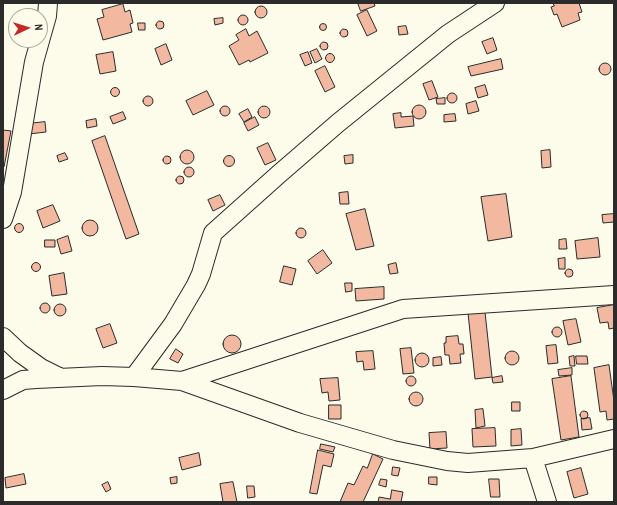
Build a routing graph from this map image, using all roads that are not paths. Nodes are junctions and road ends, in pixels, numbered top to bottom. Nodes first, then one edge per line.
1 (48, 3) edge
2 (495, 3) edge
3 (3, 219) edge
4 (614, 295) edge
5 (3, 337) edge
6 (134, 377) junction
7 (62, 378) junction
8 (182, 381) junction
9 (3, 390) edge
10 (614, 439) edge
11 (533, 458) junction
12 (547, 502) edge

1 - 3 street
2 - 6 street
4 - 8 street
5 - 7 street
6 - 7 street
6 - 8 street
7 - 9 street
8 - 11 street
10 - 11 street
11 - 12 street

